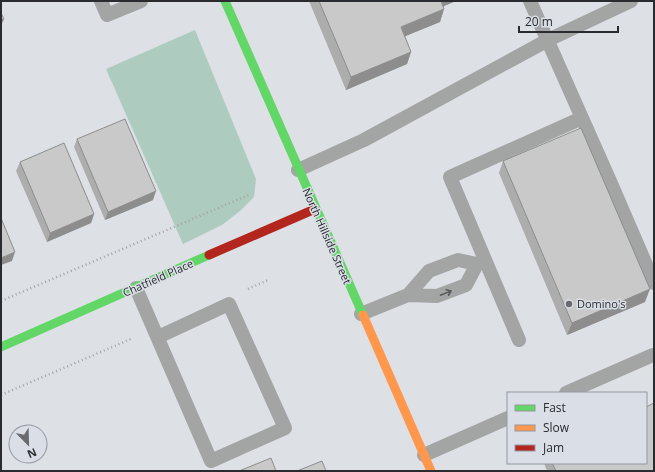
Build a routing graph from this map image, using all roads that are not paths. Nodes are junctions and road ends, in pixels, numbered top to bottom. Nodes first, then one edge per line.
1 (101, 1) edge
2 (141, 1) edge
3 (225, 1) edge
4 (530, 1) edge
5 (631, 1) edge
6 (548, 40) junction
7 (582, 118) junction
8 (298, 170) junction
9 (315, 209) junction
10 (481, 262) junction
11 (654, 282) edge
12 (136, 288) junction
13 (408, 294) junction
14 (362, 314) junction
15 (158, 337) junction
16 (520, 340) dead end
17 (1, 347) edge
18 (653, 355) edge
19 (568, 392) edge
20 (507, 418) edge
21 (424, 455) junction
22 (431, 471) edge

1 - 2 lane
3 - 8 main road, North Hillside Street
4 - 6 lane
5 - 6 lane
6 - 7 lane
6 - 8 lane
7 - 10 lane
7 - 11 lane
8 - 9 main road, North Hillside Street
9 - 12 main road, Chatfield Place
9 - 14 main road, North Hillside Street
10 - 13 lane
13 -> 10 lane
10 - 16 lane
12 - 15 lane
12 - 17 main road, Chatfield Place
13 - 14 lane
14 - 21 main road, North Hillside Street
15 - 15 lane
18 - 19 lane
20 - 21 lane
21 - 22 main road, North Hillside Street

